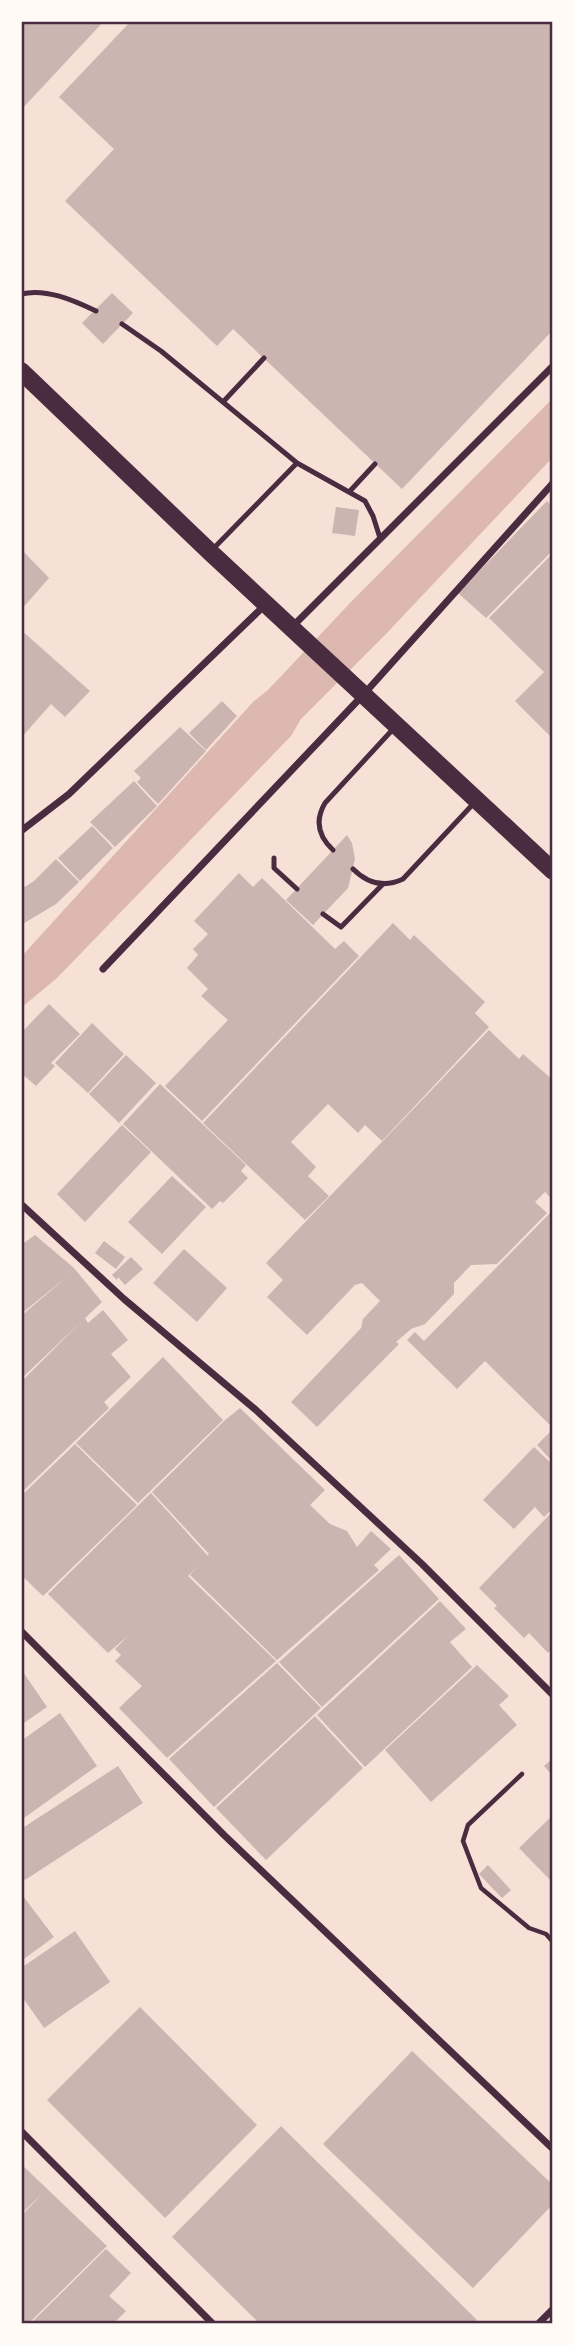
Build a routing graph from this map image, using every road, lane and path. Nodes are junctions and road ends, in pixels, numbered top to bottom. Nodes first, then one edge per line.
1 (21, 294) edge
2 (96, 311) dead end
3 (122, 324) dead end
4 (264, 358) dead end
5 (553, 366) edge
6 (21, 372) edge
7 (223, 402) junction
8 (297, 463) junction
9 (376, 464) dead end
10 (553, 483) edge
11 (350, 491) junction
12 (380, 538) junction
13 (210, 552) junction
14 (266, 604) junction
15 (292, 627) junction
16 (358, 689) junction
17 (397, 725) junction
18 (478, 800) junction
19 (21, 831) edge
20 (333, 850) dead end
21 (274, 858) dead end
22 (353, 869) dead end
23 (553, 872) edge
24 (382, 885) junction
25 (296, 889) dead end
26 (323, 914) dead end
27 (103, 969) dead end
28 (21, 1204) edge
29 (21, 1630) edge
30 (553, 1695) edge
31 (522, 1774) dead end
32 (553, 1942) edge
33 (21, 2131) edge
34 (553, 2149) edge
35 (553, 2309) edge
36 (213, 2324) edge
37 (538, 2324) edge

1 - 2 lane
3 - 7 lane
4 - 7 lane
5 - 12 street
6 - 13 main road
7 - 8 lane
8 - 11 lane
8 - 13 lane
9 - 11 lane
10 - 16 street
11 - 12 lane
12 - 15 street
13 - 14 main road
14 - 15 main road
14 - 19 street
15 - 16 main road
16 - 17 main road
16 - 27 street
17 - 18 main road
17 - 20 lane
18 - 23 main road
18 - 24 lane
21 - 25 lane
22 - 24 lane
24 - 26 lane
28 - 30 street
29 - 34 street
31 - 32 path
33 - 36 street
35 - 37 street

